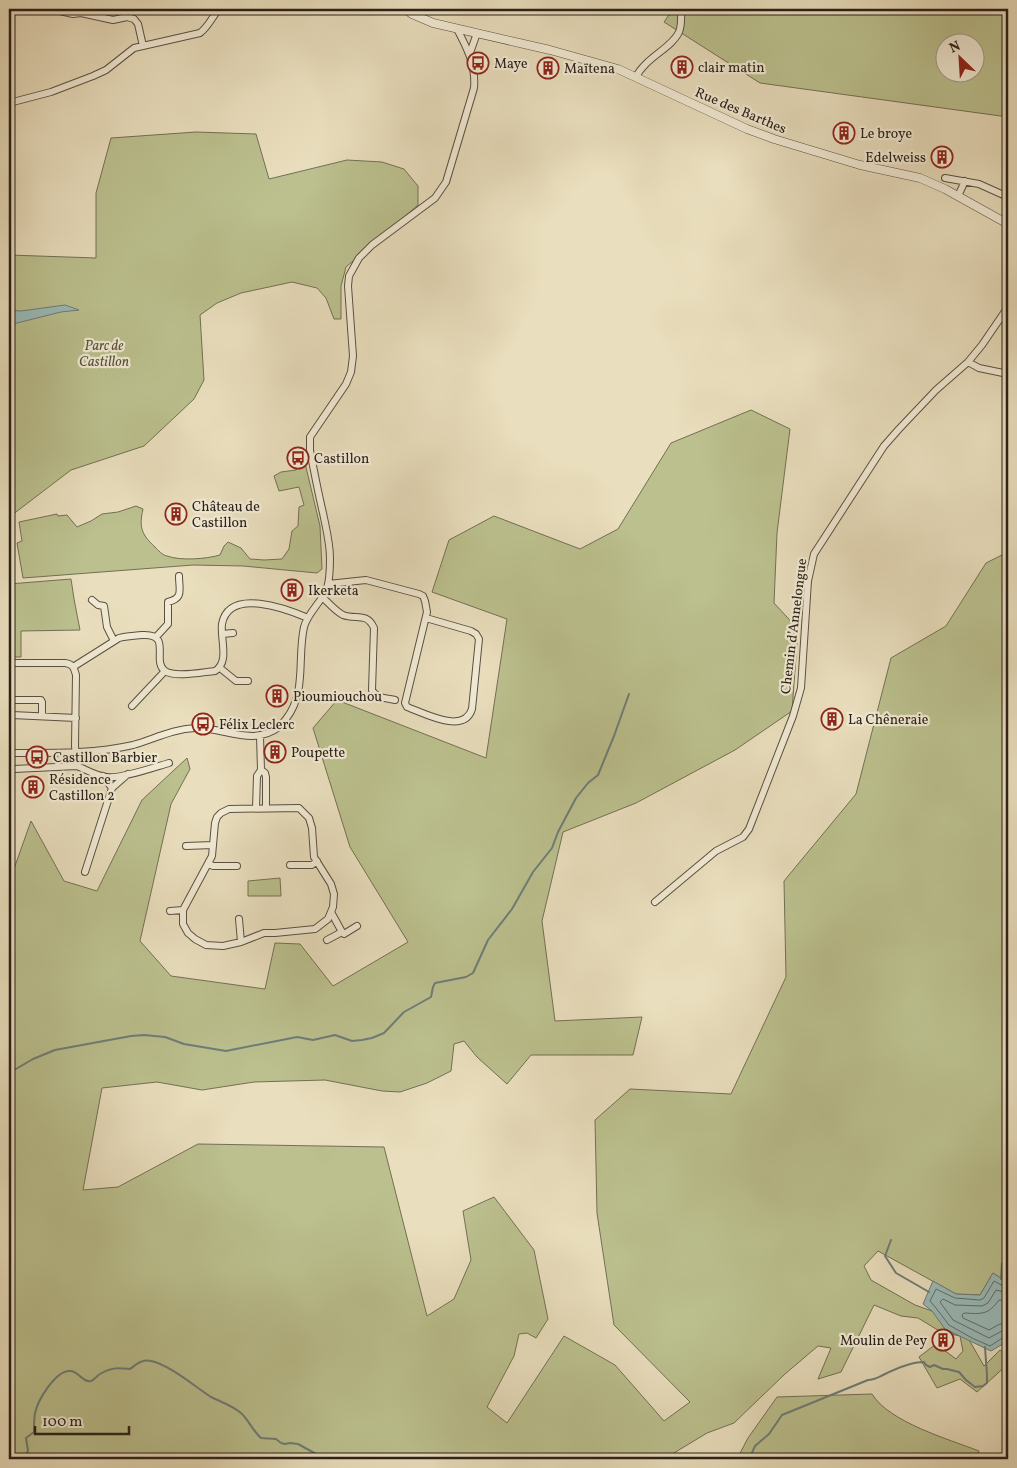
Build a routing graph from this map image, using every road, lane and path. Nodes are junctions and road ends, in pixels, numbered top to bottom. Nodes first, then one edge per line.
1 (51, 9) edge
2 (128, 9) edge
3 (219, 9) edge
4 (405, 9) edge
5 (681, 9) edge
6 (127, 17) junction
7 (456, 28) junction
8 (477, 33) junction
9 (143, 46) junction
10 (470, 52) junction
11 (636, 77) junction
12 (9, 103) edge
13 (945, 178) dead end
14 (965, 181) junction
15 (958, 196) junction
16 (1008, 197) edge
17 (1008, 224) edge
18 (1008, 306) edge
19 (968, 362) junction
20 (1008, 374) edge
21 (179, 576) dead end
22 (328, 584) junction
23 (322, 597) junction
24 (92, 600) dead end
25 (308, 618) junction
26 (426, 618) junction
27 (233, 633) dead end
28 (222, 634) junction
29 (156, 637) junction
30 (114, 641) junction
31 (9, 663) edge
32 (73, 667) junction
33 (220, 668) junction
34 (165, 671) junction
35 (248, 681) dead end
36 (9, 700) edge
37 (395, 700) dead end
38 (132, 706) dead end
39 (9, 712) edge
40 (42, 716) junction
41 (76, 718) junction
42 (260, 736) junction
43 (76, 752) junction
44 (9, 754) edge
45 (169, 763) dead end
46 (77, 766) junction
47 (261, 770) junction
48 (9, 772) edge
49 (129, 774) junction
50 (103, 776) junction
51 (112, 788) junction
52 (257, 788) junction
53 (266, 788) junction
54 (256, 808) junction
55 (266, 808) junction
56 (213, 845) junction
57 (186, 846) dead end
58 (317, 861) junction
59 (209, 864) junction
60 (290, 865) dead end
61 (237, 866) dead end
62 (85, 872) dead end
63 (655, 902) dead end
64 (170, 910) dead end
65 (183, 910) junction
66 (332, 912) junction
67 (238, 919) dead end
68 (357, 926) dead end
69 (342, 932) junction
70 (327, 940) dead end
71 (241, 942) junction

1 - 6 street
2 - 6 street
3 - 9 street
4 - 7 street, Rue des Barthes
5 - 11 street
6 - 9 street
7 - 8 street, Rue des Barthes
7 - 10 street
8 - 10 street
8 - 11 street, Rue des Barthes
9 - 12 street
10 - 22 street
11 - 15 street, Rue des Barthes
13 - 14 street
14 - 15 street
14 - 16 street
15 - 17 street, Rue des Barthes
18 - 19 street, Chemin d’Annelongue
19 - 20 street
19 - 63 street, Chemin d’Annelongue
21 - 29 street
22 - 23 street
22 - 26 street
23 - 25 street
23 - 37 street
24 - 30 street
25 - 28 street
25 - 42 street
26 - 26 street
27 - 28 street
28 - 33 street
29 - 30 street
29 - 34 street
30 - 32 street
31 - 32 street
32 - 41 street
33 - 34 street
33 - 35 street
34 - 38 street
36 - 40 street
39 - 40 street
40 - 41 street
41 - 43 street
42 - 43 street
42 - 47 street
43 - 44 street
43 - 46 street
45 - 49 street
46 - 48 street
46 - 50 street
47 - 52 street
47 - 53 street
49 - 50 street
49 - 51 street
50 - 51 street
51 - 62 street
52 - 53 street
52 - 54 street
53 - 55 street
54 - 55 street
54 - 56 street
55 - 58 street
56 - 57 street
56 - 59 street
58 - 60 street
58 - 66 street
59 - 61 street
59 - 65 street
64 - 65 street
65 - 71 street
66 - 69 street
66 - 71 street
67 - 71 street
68 - 69 street
69 - 70 street

